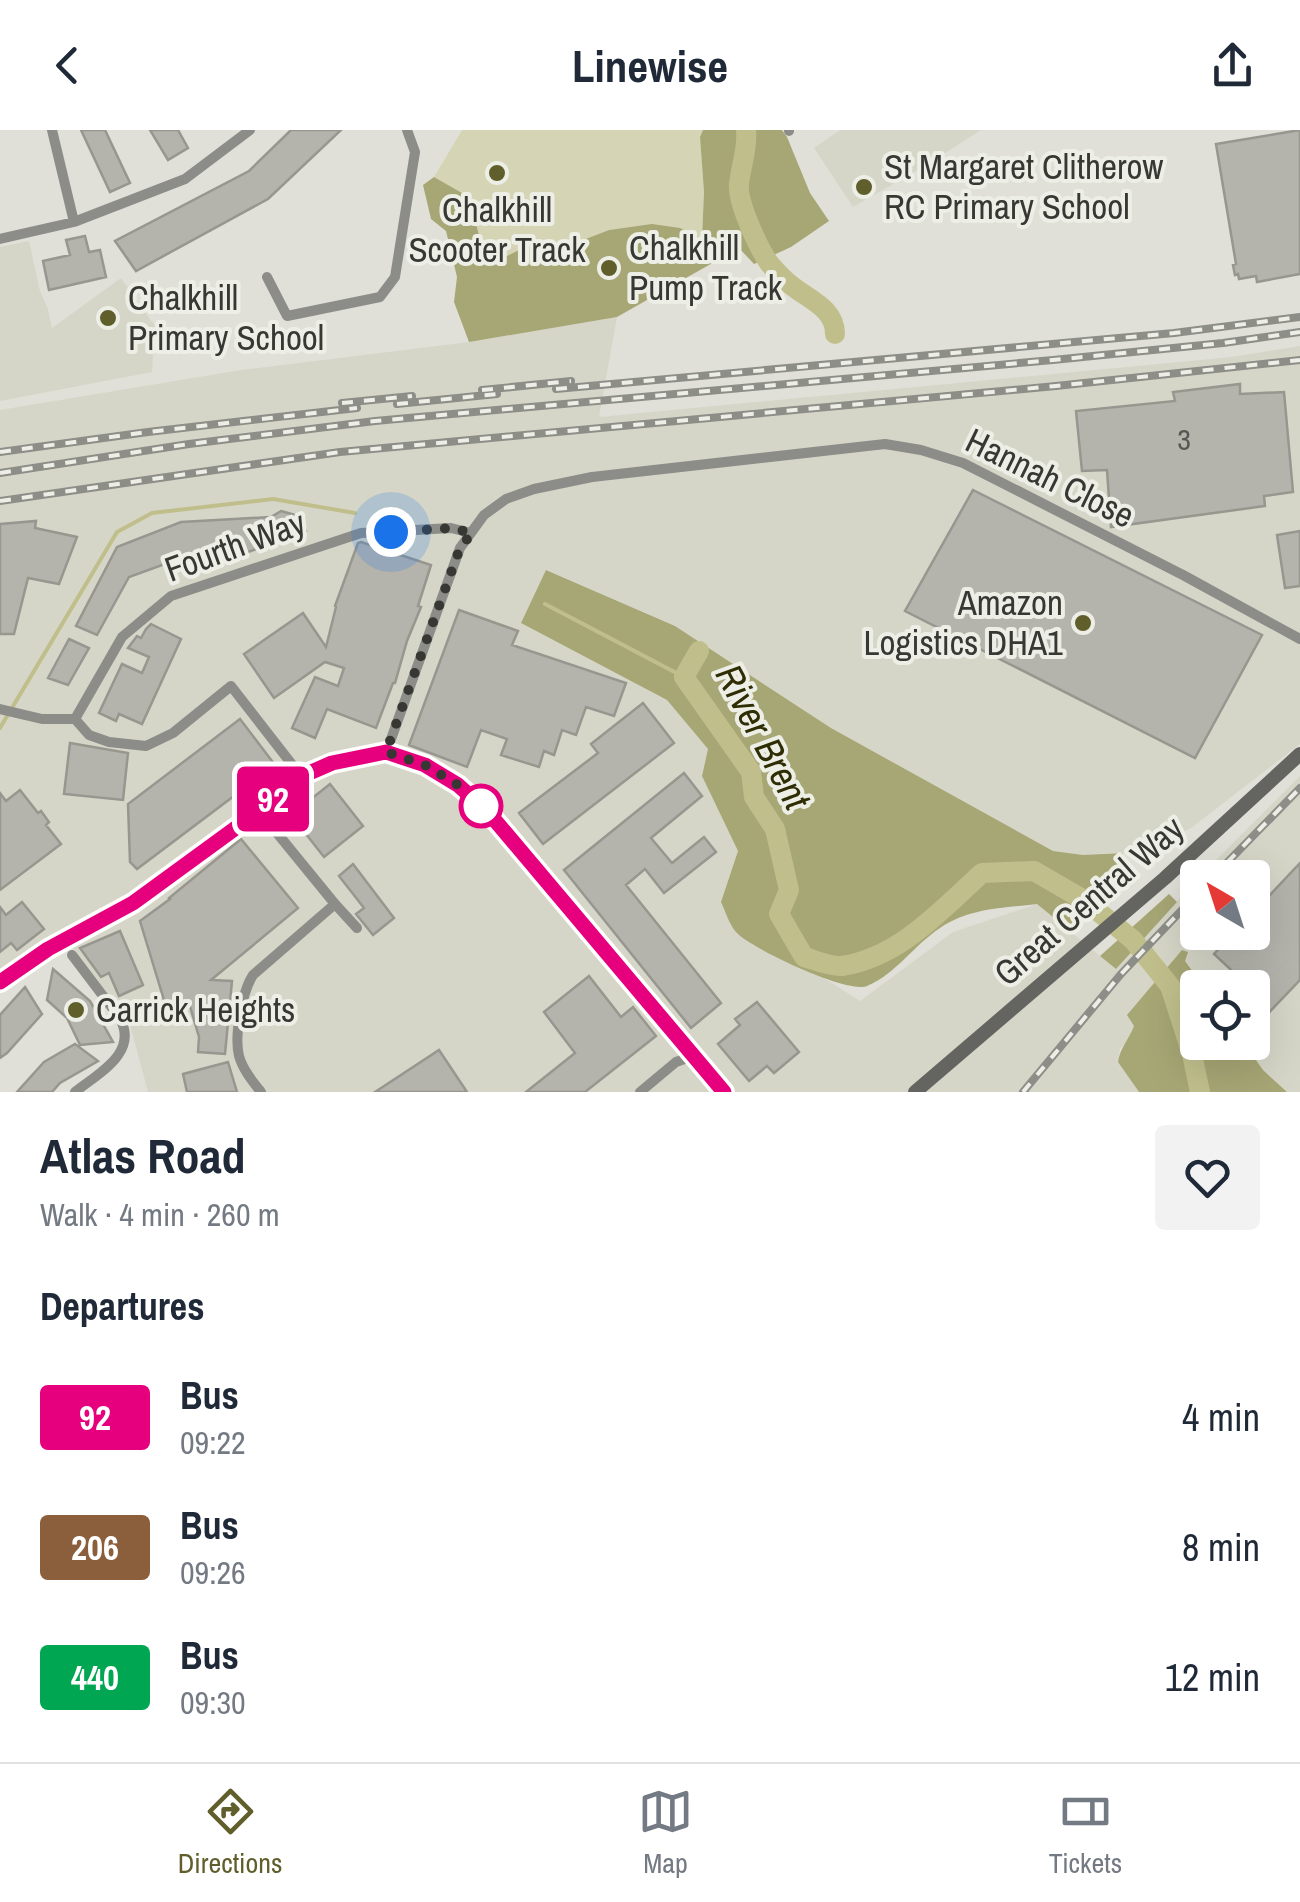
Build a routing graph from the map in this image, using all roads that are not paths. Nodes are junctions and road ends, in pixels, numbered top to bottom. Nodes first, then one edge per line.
1 (52, 130) edge
2 (250, 130) edge
3 (408, 130) edge
4 (74, 222) junction
5 (0, 239) edge
6 (266, 276) dead end
7 (472, 533) junction
8 (1300, 638) edge
9 (0, 710) edge
10 (74, 719) junction
11 (386, 752) junction
12 (1300, 754) edge
13 (302, 776) junction
14 (259, 811) junction
15 (335, 904) junction
16 (358, 928) dead end
17 (72, 954) dead end
18 (0, 982) edge
19 (694, 1056) junction
20 (76, 1092) edge
21 (261, 1092) edge
22 (640, 1092) edge
23 (724, 1092) edge
24 (915, 1092) edge

1 - 4 street
2 - 4 street
3 - 6 street
4 - 5 street
7 - 8 street, Hannah Close
7 - 10 street, Fourth Way
7 - 11 street, Hannah Close
9 - 10 street
10 - 13 street
11 - 13 main road
11 - 19 main road
12 - 24 main road, Great Central Way
13 - 14 main road
14 - 15 street
14 - 18 main road
15 - 16 street
15 - 21 street
17 - 20 street
19 - 22 street
19 - 23 main road

